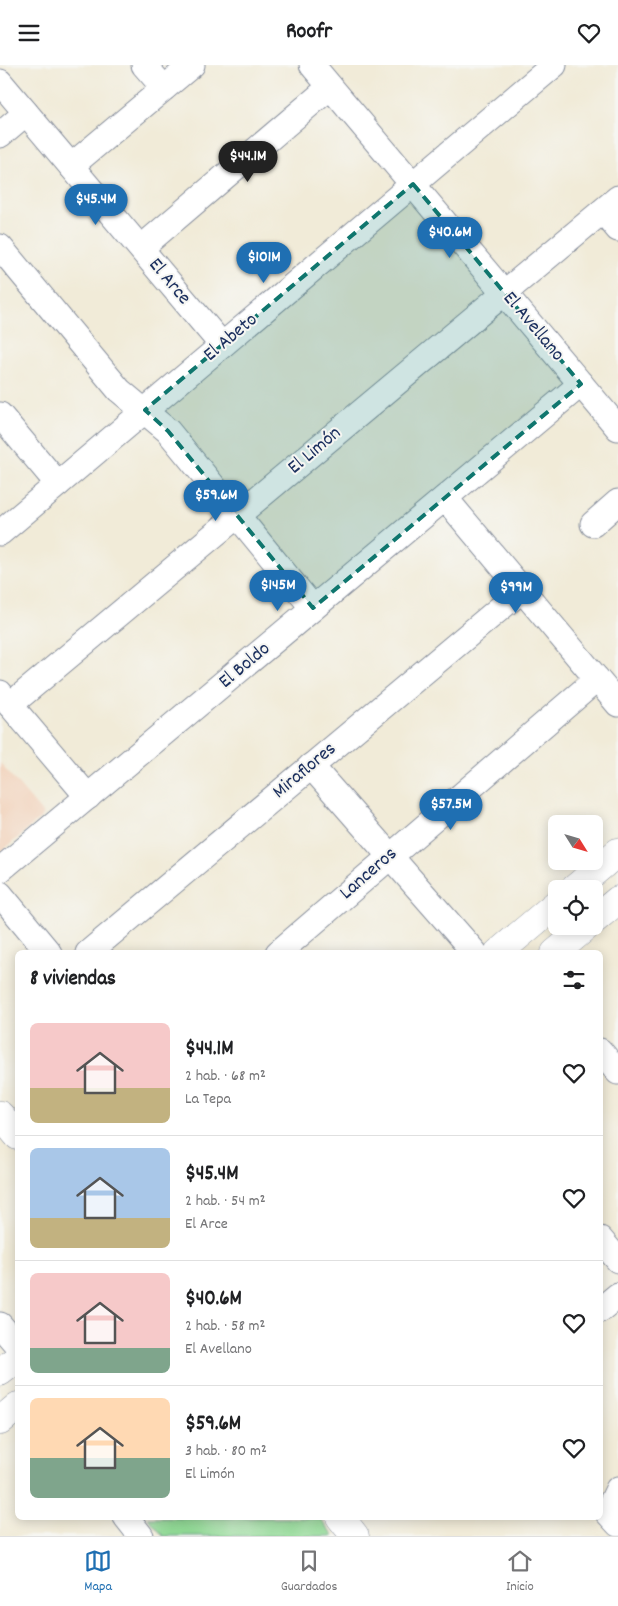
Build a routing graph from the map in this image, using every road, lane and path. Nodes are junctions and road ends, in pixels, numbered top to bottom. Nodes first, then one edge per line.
1 (144, 65) edge
2 (192, 65) edge
3 (554, 65) edge
4 (324, 73) edge
5 (0, 82) edge
6 (164, 88) junction
7 (26, 113) junction
8 (0, 135) edge
9 (71, 167) junction
10 (413, 184) junction
11 (613, 213) edge
12 (0, 247) edge
13 (140, 249) junction
14 (504, 293) junction
15 (222, 345) junction
16 (581, 384) junction
17 (144, 411) junction
18 (0, 415) edge
19 (618, 428) edge
20 (58, 484) junction
21 (445, 498) junction
22 (618, 502) edge
23 (237, 515) junction
24 (593, 524) dead end
25 (0, 533) edge
26 (522, 590) junction
27 (313, 608) junction
28 (597, 679) junction
29 (5, 699) edge
30 (618, 704) edge
31 (311, 766) junction
32 (88, 797) junction
33 (618, 851) edge
34 (390, 856) junction
35 (0, 870) edge
36 (584, 880) edge
37 (0, 894) edge
38 (618, 900) edge
39 (548, 911) edge
40 (603, 912) edge
41 (576, 935) edge
42 (47, 950) edge
43 (92, 950) edge
44 (281, 950) edge
45 (472, 950) edge
46 (502, 950) edge
47 (558, 950) edge
48 (603, 1054) edge
49 (618, 1072) edge
50 (0, 1115) edge
51 (15, 1132) edge
52 (603, 1242) edge
53 (618, 1260) edge
54 (618, 1295) edge
55 (603, 1308) edge
56 (0, 1325) edge
57 (15, 1342) edge
58 (15, 1360) edge
59 (0, 1372) edge
60 (15, 1408) edge
61 (0, 1421) edge
62 (618, 1489) edge
63 (128, 1520) edge
64 (618, 1524) edge
65 (141, 1536) edge

1 - 6 street
2 - 6 street
3 - 10 street, El Abeto
4 - 10 street, El Avellano
4 - 13 street
5 - 7 street, El Arce
6 - 9 street
7 - 8 street
7 - 9 street, El Arce
9 - 13 street, El Arce
10 - 14 street, El Avellano
10 - 15 street, El Abeto
11 - 14 street, El Limón
12 - 17 street
13 - 15 street, El Arce
14 - 16 street, El Avellano
14 - 23 street, El Limón
15 - 17 street, El Abeto
16 - 19 street, El Avellano
16 - 21 street, El Boldo
17 - 20 street, El Abeto
17 - 23 street
18 - 20 street
20 - 25 street, El Abeto
21 - 26 street
21 - 27 street, El Boldo
22 - 24 street
23 - 27 street
23 - 29 street, El Limón
26 - 28 street
26 - 31 street, Miraflores
27 - 32 street, El Boldo
28 - 30 street
28 - 34 street, Lanceros
29 - 32 street
31 - 34 street
31 - 43 street, Miraflores
32 - 35 street, El Boldo
33 - 36 street
34 - 44 street, Lanceros
34 - 45 street
37 - 42 street
38 - 40 street
39 - 46 street
41 - 47 street
48 - 49 street
50 - 51 street
52 - 53 street
54 - 55 street
56 - 57 street
58 - 59 street
60 - 61 street
62 - 64 street
63 - 65 street

